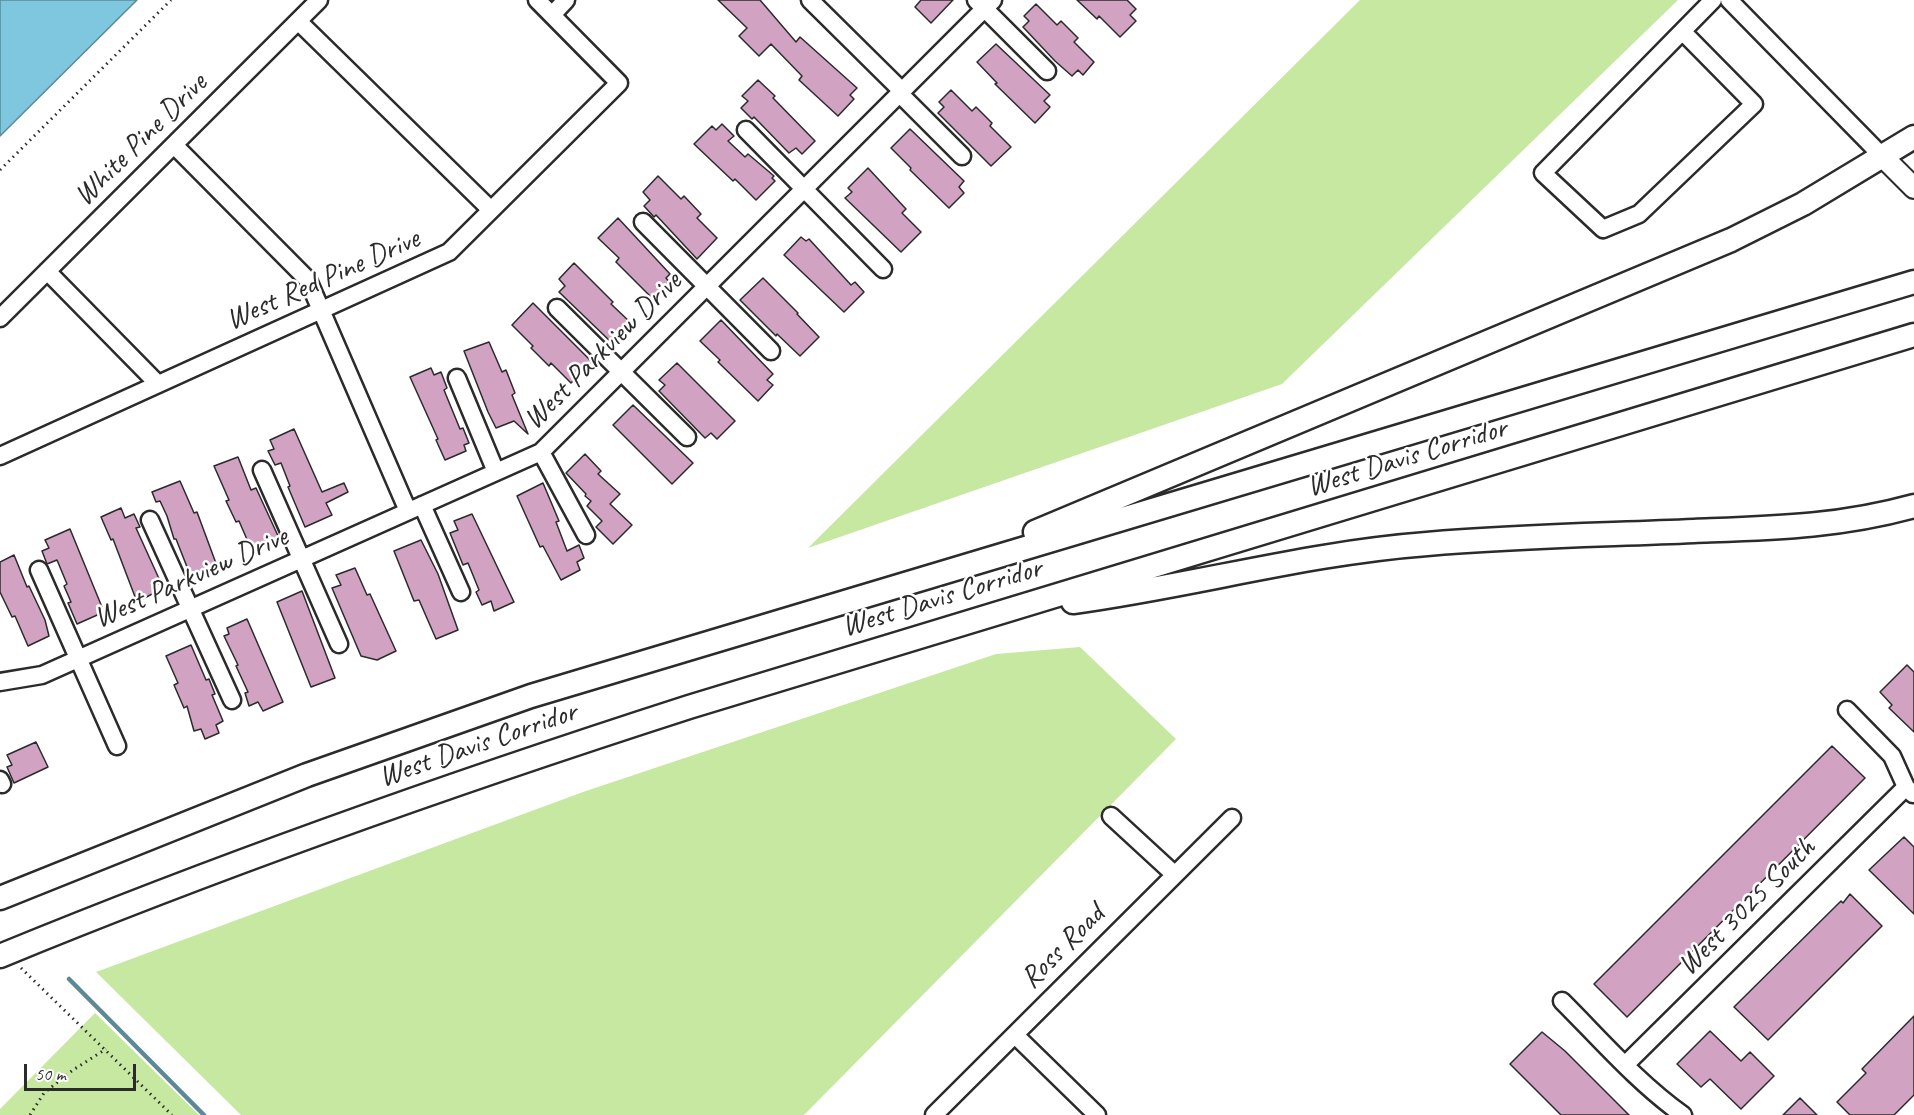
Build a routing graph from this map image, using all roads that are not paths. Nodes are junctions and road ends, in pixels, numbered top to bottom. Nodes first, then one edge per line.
1 (319, 0) edge
2 (537, 0) edge
3 (566, 0) edge
4 (810, 0) edge
5 (1713, 0) edge
6 (1729, 0) edge
7 (985, 3) edge
8 (552, 15) junction
9 (298, 21) junction
10 (1683, 32) junction
11 (1047, 70) dead end
12 (901, 92) junction
13 (746, 130) dead end
14 (1914, 136) edge
15 (174, 145) junction
16 (962, 156) dead end
17 (1882, 156) junction
18 (1914, 188) edge
19 (804, 189) junction
20 (491, 210) junction
21 (643, 222) dead end
22 (883, 268) dead end
23 (47, 271) junction
24 (1910, 283) edge
25 (706, 286) junction
26 (557, 308) dead end
27 (322, 310) junction
28 (0, 318) edge
29 (1914, 335) edge
30 (771, 351) dead end
31 (621, 372) junction
32 (457, 378) dead end
33 (158, 384) junction
34 (687, 436) dead end
35 (541, 452) junction
36 (0, 456) edge
37 (262, 470) dead end
38 (496, 472) junction
39 (1914, 506) edge
40 (415, 508) junction
41 (150, 520) dead end
42 (586, 535) dead end
43 (301, 559) junction
44 (39, 570) dead end
45 (946, 571) junction
46 (461, 592) dead end
47 (189, 609) junction
48 (1000, 611) junction
49 (339, 644) dead end
50 (79, 658) junction
51 (0, 682) edge
52 (232, 700) dead end
53 (1846, 710) dead end
54 (117, 746) dead end
55 (1910, 791) edge
56 (1111, 816) dead end
57 (1232, 818) dead end
58 (1174, 874) junction
59 (0, 898) edge
60 (9, 960) edge
61 (1562, 1000) dead end
62 (1015, 1035) junction
63 (1625, 1065) junction
64 (934, 1115) edge
65 (1097, 1115) edge
66 (1683, 1115) edge

1 - 9 street, White Pine Drive
2 - 8 street
3 - 8 street
4 - 12 street
5 - 10 street
6 - 17 street
7 - 11 street
7 - 12 street, West Parkview Drive
8 - 20 street, West Red Pine Drive
9 - 15 street, White Pine Drive
9 - 20 street
10 - 10 street
12 - 16 street
12 - 19 street, West Parkview Drive
13 - 19 street
14 - 17 highway
15 - 23 street, White Pine Drive
15 - 27 street
17 - 18 main road
17 - 45 highway
19 - 22 street
19 - 25 street, West Parkview Drive
20 - 27 street, West Red Pine Drive
21 - 25 street
23 - 28 street, White Pine Drive
23 - 33 street
24 - 45 highway, West Davis Corridor
25 - 30 street
25 - 31 street, West Parkview Drive
26 - 31 street
27 - 33 street, West Red Pine Drive
27 - 40 street
29 - 48 highway, West Davis Corridor
31 - 34 street
31 - 35 street, West Parkview Drive
32 - 38 street
33 - 36 street, West Red Pine Drive
35 - 38 street, West Parkview Drive
35 - 42 street
37 - 43 street
38 - 40 street, West Parkview Drive
39 - 48 highway
40 - 43 street, West Parkview Drive
40 - 46 street
41 - 47 street
43 - 47 street, West Parkview Drive
43 - 49 street
44 - 50 street
45 - 59 highway, West Davis Corridor
47 - 50 street, West Parkview Drive
47 - 52 street
48 - 60 highway, West Davis Corridor
50 - 51 street, West Parkview Drive
50 - 54 street
53 - 55 street
55 - 63 street, West 3025 South
56 - 58 street
57 - 58 street, Ross Road
58 - 62 street, Ross Road
61 - 63 street
62 - 64 street, Ross Road
62 - 65 street
63 - 66 street

